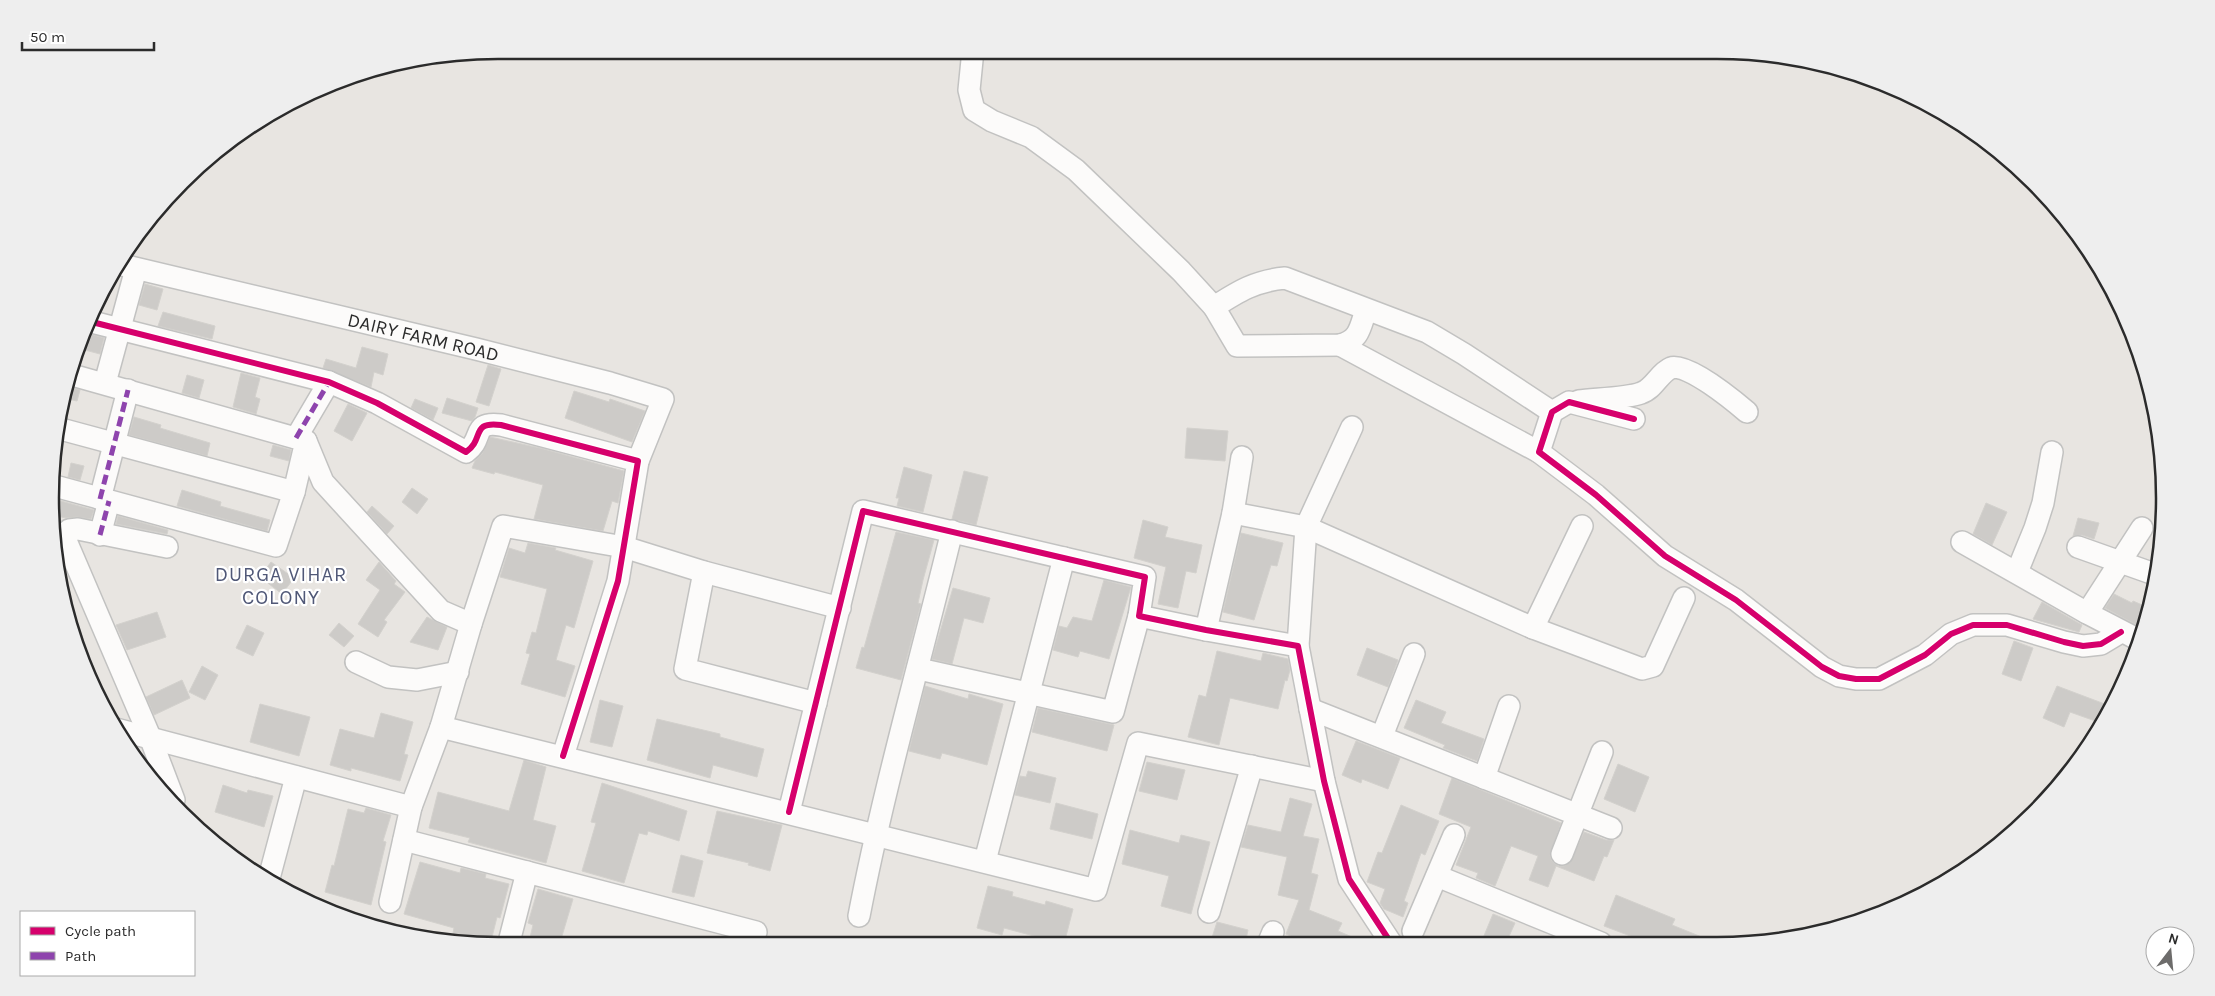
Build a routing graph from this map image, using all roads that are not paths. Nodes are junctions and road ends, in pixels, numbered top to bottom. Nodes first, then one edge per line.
1 (972, 59) edge
2 (127, 267) edge
3 (1214, 307) junction
4 (1366, 310) junction
5 (95, 323) edge
6 (120, 330) junction
7 (1340, 344) junction
8 (76, 376) edge
9 (329, 382) junction
10 (105, 383) junction
11 (128, 390) junction
12 (1561, 407) junction
13 (1747, 412) dead end
14 (1634, 419) dead end
15 (1352, 427) dead end
16 (65, 430) edge
17 (301, 440) junction
18 (114, 444) junction
19 (1539, 452) junction
20 (2052, 452) dead end
21 (1242, 457) dead end
22 (638, 461) junction
23 (59, 487) edge
24 (294, 492) junction
25 (105, 500) junction
26 (1232, 513) junction
27 (1582, 526) dead end
28 (1306, 527) junction
29 (2142, 528) dead end
30 (952, 531) junction
31 (100, 535) junction
32 (1962, 542) dead end
33 (168, 547) dead end
34 (624, 547) junction
35 (2078, 547) dead end
36 (1064, 558) junction
37 (2122, 561) junction
38 (704, 572) junction
39 (2017, 572) junction
40 (2150, 572) edge
41 (1684, 598) dead end
42 (840, 608) junction
43 (2087, 613) junction
44 (1139, 616) junction
45 (471, 624) junction
46 (1533, 628) junction
47 (1206, 630) junction
48 (2121, 632) junction
49 (2133, 638) edge
50 (1298, 646) junction
51 (1414, 654) dead end
52 (356, 662) dead end
53 (919, 668) junction
54 (458, 672) junction
55 (1030, 693) junction
56 (816, 703) junction
57 (1509, 706) dead end
58 (1310, 709) junction
59 (441, 727) junction
60 (126, 731) edge
61 (1382, 736) junction
62 (150, 737) junction
63 (1602, 752) dead end
64 (563, 756) junction
65 (1252, 766) junction
66 (296, 777) junction
67 (1484, 778) junction
68 (1324, 781) junction
69 (170, 791) edge
70 (411, 807) junction
71 (789, 812) junction
72 (1578, 814) junction
73 (1611, 828) dead end
74 (875, 833) junction
75 (1454, 835) dead end
76 (404, 840) junction
77 (1562, 854) dead end
78 (985, 861) junction
79 (528, 872) junction
80 (270, 873) edge
81 (1436, 876) junction
82 (390, 902) dead end
83 (1209, 912) dead end
84 (859, 916) dead end
85 (1413, 931) dead end
86 (756, 932) dead end
87 (1567, 936) edge
88 (510, 937) edge
89 (1386, 937) edge

1 - 3 street
2 - 6 street
2 - 22 street, DAIRY FARM ROAD
3 - 4 street
3 - 7 street
4 - 7 street
4 - 12 street
5 - 6 street
6 - 9 street
6 - 10 street
7 - 19 street
8 - 10 street
9 - 17 street
9 - 22 street
10 - 11 street
11 - 17 street
11 - 18 street
12 - 13 street
12 - 14 street
12 - 19 street
15 - 28 street
16 - 18 street
17 - 24 street
17 - 45 street
18 - 24 street
18 - 25 street
19 - 48 street
20 - 39 street
21 - 26 street
22 - 34 street
23 - 25 street
24 - 25 street
25 - 31 street
26 - 28 street
26 - 47 street
27 - 46 street
28 - 46 street
28 - 50 street
29 - 37 street
30 - 36 street
30 - 42 street
30 - 53 street
31 - 33 street
31 - 62 street
32 - 39 street
34 - 38 street
34 - 45 street
34 - 64 street
35 - 37 street
36 - 44 street
36 - 55 street
37 - 40 street
37 - 43 street
38 - 42 street
38 - 56 street
39 - 43 street
41 - 46 street
42 - 56 street
43 - 48 street
44 - 47 street
44 - 55 street
45 - 54 street
47 - 50 street
48 - 49 street
50 - 58 street
51 - 61 street
52 - 54 street
53 - 55 street
53 - 74 street
54 - 59 street
55 - 78 street
56 - 71 street
57 - 67 street
58 - 61 street
58 - 68 street
59 - 64 street
59 - 70 street
60 - 62 street
61 - 67 street
62 - 66 street
62 - 69 street
63 - 72 street
64 - 71 street
65 - 68 street
65 - 78 street
65 - 83 street
66 - 70 street
66 - 80 street
67 - 72 street
68 - 89 street
70 - 76 street
71 - 74 street
72 - 73 street
72 - 77 street
74 - 78 street
74 - 84 street
75 - 81 street
76 - 79 street
76 - 82 street
79 - 86 street
79 - 88 street
81 - 85 street
81 - 87 street

